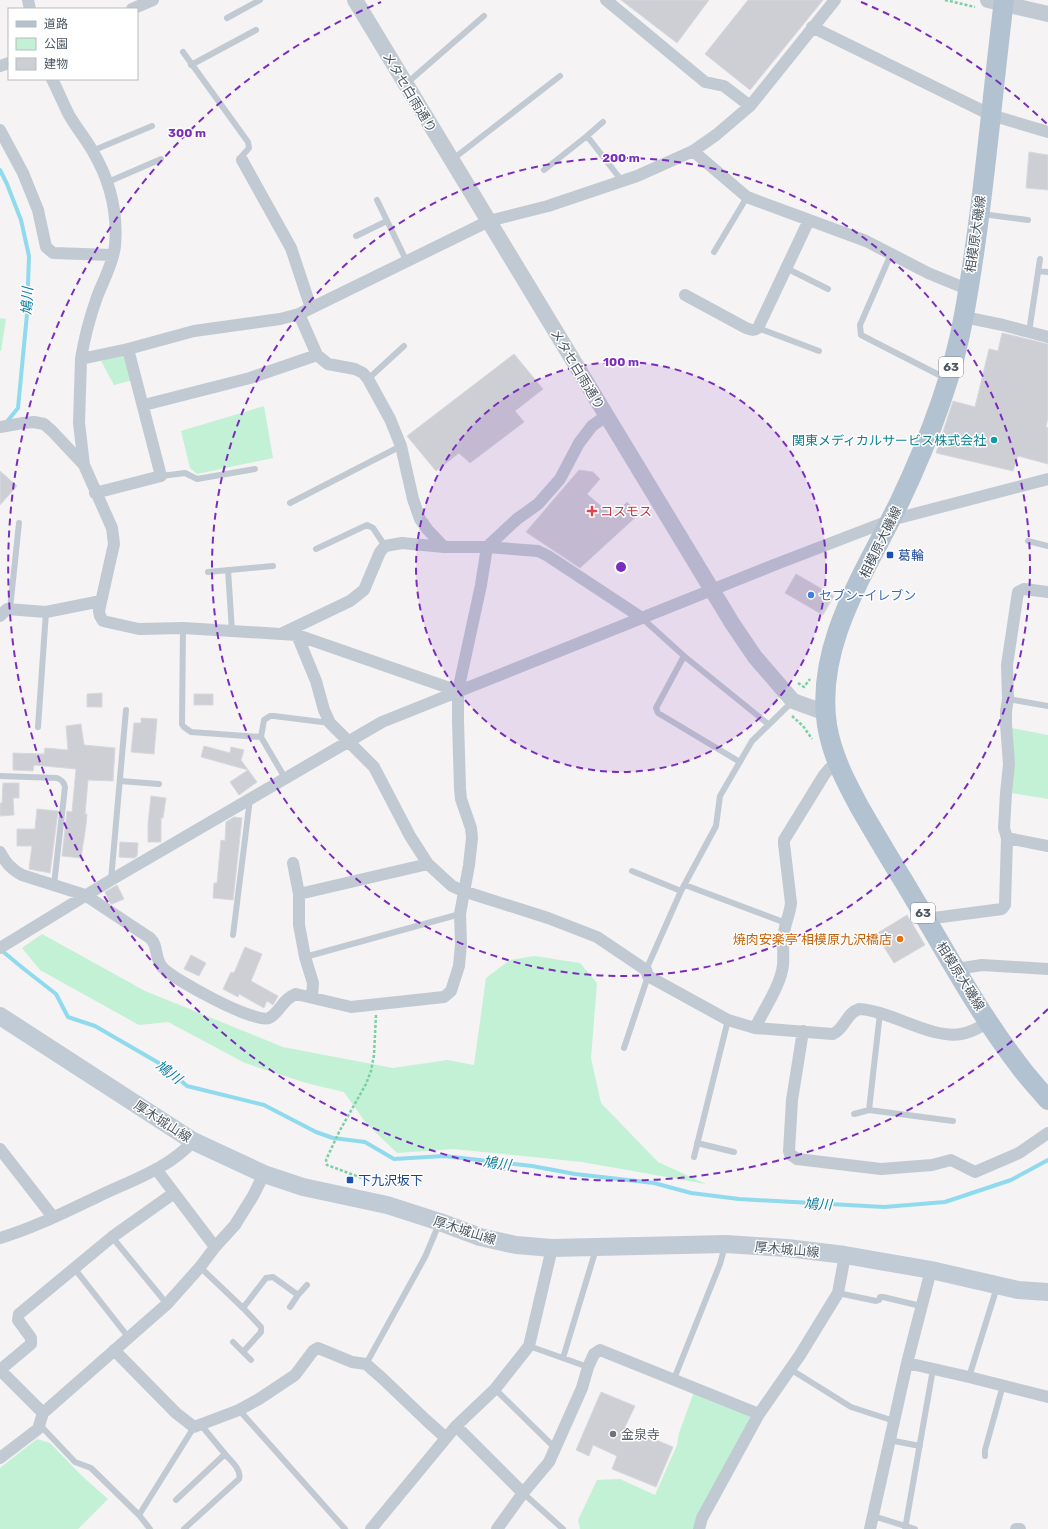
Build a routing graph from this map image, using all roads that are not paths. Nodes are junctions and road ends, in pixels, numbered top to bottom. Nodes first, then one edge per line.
1 (153, 0) edge
2 (260, 0) edge
3 (355, 0) edge
4 (606, 0) edge
5 (835, 0) edge
6 (994, 3) edge
7 (134, 8) edge
8 (1048, 14) edge
9 (484, 16) dead end
10 (227, 18) dead end
11 (812, 27) junction
12 (256, 30) dead end
13 (183, 52) dead end
14 (191, 65) junction
15 (560, 76) dead end
16 (52, 80) edge
17 (406, 84) junction
18 (750, 106) junction
19 (990, 115) junction
20 (603, 122) dead end
21 (152, 126) dead end
22 (0, 130) edge
23 (1048, 132) edge
24 (587, 136) junction
25 (92, 150) junction
26 (693, 151) junction
27 (162, 158) dead end
28 (242, 160) joint
29 (451, 160) junction
30 (544, 170) dead end
31 (622, 181) junction
32 (108, 182) junction
33 (747, 197) junction
34 (377, 200) dead end
35 (979, 214) junction
36 (810, 220) junction
37 (1028, 220) dead end
38 (387, 221) junction
39 (489, 221) junction
40 (356, 236) dead end
41 (714, 252) dead end
42 (891, 254) junction
43 (112, 255) junction
44 (1040, 259) dead end
45 (406, 260) junction
46 (786, 268) junction
47 (1038, 271) junction
48 (1048, 272) edge
49 (828, 289) dead end
50 (968, 289) junction
51 (685, 295) dead end
52 (311, 308) junction
53 (299, 314) junction
54 (964, 317) junction
55 (758, 328) junction
56 (1029, 332) junction
57 (1048, 337) edge
58 (404, 346) dead end
59 (128, 349) junction
60 (819, 351) dead end
61 (317, 355) junction
62 (81, 359) junction
63 (368, 378) junction
64 (947, 380) junction
65 (144, 405) junction
66 (606, 416) junction
67 (0, 427) edge
68 (401, 446) junction
69 (84, 465) junction
70 (255, 469) dead end
71 (161, 476) junction
72 (1048, 478) edge
73 (95, 493) junction
74 (290, 503) dead end
75 (891, 520) junction
76 (19, 523) dead end
77 (1028, 541) dead end
78 (385, 546) junction
79 (1048, 546) edge
80 (444, 547) junction
81 (487, 547) junction
82 (316, 549) dead end
83 (273, 566) dead end
84 (228, 570) junction
85 (208, 572) dead end
86 (712, 591) junction
87 (1048, 592) edge
88 (101, 601) junction
89 (10, 609) junction
90 (46, 612) junction
91 (0, 616) edge
92 (642, 618) junction
93 (183, 628) junction
94 (232, 631) junction
95 (280, 634) junction
96 (297, 635) junction
97 (684, 656) junction
98 (458, 691) junction
99 (1008, 699) junction
100 (1048, 706) edge
101 (792, 708) junction
102 (126, 710) dead end
103 (826, 713) junction
104 (330, 723) junction
105 (768, 724) junction
106 (38, 727) dead end
107 (261, 737) junction
108 (348, 741) junction
109 (740, 762) junction
110 (837, 762) junction
111 (0, 776) edge
112 (285, 778) junction
113 (120, 781) junction
114 (159, 784) dead end
115 (250, 800) junction
116 (1007, 838) junction
117 (1048, 846) edge
118 (0, 852) edge
119 (293, 863) dead end
120 (428, 864) junction
121 (632, 871) dead end
122 (111, 880) junction
123 (54, 885) junction
124 (685, 885) junction
125 (463, 891) junction
126 (681, 891) junction
127 (299, 894) junction
128 (85, 895) junction
129 (460, 914) junction
130 (926, 918) junction
131 (786, 923) junction
132 (233, 935) dead end
133 (0, 948) edge
134 (305, 956) junction
135 (1048, 968) edge
136 (956, 970) junction
137 (647, 973) junction
138 (312, 997) junction
139 (880, 1013) junction
140 (0, 1016) edge
141 (728, 1020) junction
142 (989, 1022) junction
143 (755, 1028) junction
144 (803, 1031) junction
145 (624, 1048) dead end
146 (1046, 1095) edge
147 (869, 1110) junction
148 (854, 1114) dead end
149 (953, 1121) dead end
150 (1048, 1132) edge
151 (193, 1141) junction
152 (697, 1143) junction
153 (0, 1148) edge
154 (734, 1152) dead end
155 (694, 1157) dead end
156 (156, 1169) junction
157 (264, 1174) junction
158 (174, 1193) junction
159 (53, 1217) junction
160 (440, 1222) junction
161 (112, 1237) junction
162 (0, 1238) edge
163 (726, 1244) junction
164 (597, 1246) junction
165 (215, 1247) junction
166 (552, 1248) junction
167 (845, 1255) junction
168 (200, 1267) junction
169 (74, 1268) junction
170 (931, 1270) junction
171 (307, 1285) dead end
172 (997, 1285) junction
173 (1048, 1292) edge
174 (838, 1293) junction
175 (298, 1295) junction
176 (166, 1304) junction
177 (921, 1306) junction
178 (290, 1307) dead end
179 (243, 1308) junction
180 (129, 1338) junction
181 (233, 1342) dead end
182 (529, 1346) junction
183 (114, 1350) junction
184 (243, 1352) junction
185 (563, 1358) junction
186 (251, 1360) dead end
187 (907, 1363) junction
188 (366, 1364) junction
189 (588, 1367) junction
190 (790, 1369) junction
191 (933, 1369) junction
192 (0, 1370) edge
193 (969, 1377) junction
194 (674, 1379) junction
195 (1003, 1386) junction
196 (495, 1389) junction
197 (1048, 1397) edge
198 (240, 1410) junction
199 (43, 1413) junction
200 (759, 1414) junction
201 (894, 1421) junction
202 (40, 1425) junction
203 (197, 1426) junction
204 (456, 1426) junction
205 (446, 1438) junction
206 (889, 1440) junction
207 (920, 1446) junction
208 (556, 1449) junction
209 (225, 1454) junction
210 (985, 1456) dead end
211 (0, 1458) edge
212 (523, 1493) junction
213 (176, 1500) dead end
214 (139, 1515) junction
215 (873, 1516) junction
216 (190, 1524) junction
217 (906, 1528) edge
218 (150, 1529) edge
219 (184, 1529) edge
220 (195, 1529) edge
221 (345, 1529) edge
222 (371, 1529) edge
223 (497, 1529) edge
224 (563, 1529) edge
225 (699, 1529) edge
226 (870, 1529) edge
227 (914, 1529) edge
228 (1016, 1529) edge
229 (1020, 1529) edge

1 - 7 street
2 - 10 lane
3 - 17 street, メタセ白雨通り
4 - 18 street
5 - 11 street
6 - 8 street
6 - 19 main road, 相模原大磯線 / 63
9 - 17 lane
11 - 18 street
11 - 19 street
12 - 14 lane
13 - 14 lane
14 - 28 lane
15 - 29 lane
16 - 25 street
17 - 29 street, メタセ白雨通り
18 - 26 street
19 - 23 street
19 - 35 main road, 相模原大磯線 / 63
20 - 24 lane
21 - 25 lane
22 - 43 street
24 - 30 lane
24 - 31 lane
25 - 32 street
26 - 31 street
26 - 33 street
27 - 32 lane
28 - 52 street
29 - 39 street, メタセ白雨通り
31 - 39 street
32 - 43 street
33 - 36 street
33 - 41 lane
34 - 38 lane
35 - 37 lane
35 - 50 main road, 相模原大磯線 / 63
36 - 42 street
36 - 46 street
38 - 40 lane
38 - 45 lane
39 - 45 street
39 - 66 street, メタセ白雨通り
42 - 50 street
42 - 64 lane
43 - 62 street
44 - 47 lane
45 - 52 street
46 - 49 lane
46 - 55 street
47 - 48 lane
47 - 56 lane
50 - 54 main road, 相模原大磯線 / 63
51 - 55 street
52 - 53 street
53 - 59 street
53 - 61 street
54 - 56 street
54 - 64 main road, 相模原大磯線 / 63
55 - 60 lane
56 - 57 street
58 - 63 lane
59 - 62 street
59 - 65 street
61 - 63 street
61 - 65 street
62 - 69 street
63 - 68 street
64 - 75 main road, 相模原大磯線 / 63
65 - 71 street
66 - 81 street
66 - 86 street, メタセ白雨通り
67 - 69 street
68 - 74 lane
68 - 80 street
69 - 73 street
70 - 71 lane
71 - 73 street
72 - 75 street
73 - 88 street
75 - 86 street
75 - 103 main road, 相模原大磯線 / 63
76 - 89 lane
77 - 79 lane
78 - 80 street
78 - 82 lane
78 - 95 street
80 - 81 street
81 - 92 street
81 - 98 street
83 - 84 lane
84 - 85 lane
84 - 94 lane
86 - 92 street
86 - 101 street, メタセ白雨通り
87 - 99 street
88 - 90 street
88 - 93 street
89 - 90 street
89 - 91 street
90 - 106 lane
92 - 97 lane
92 - 98 street
93 - 94 street
93 - 107 lane
94 - 95 street
95 - 96 street
96 - 98 street
96 - 104 street
97 - 105 lane
97 - 109 lane
98 - 108 street
98 - 125 street
99 - 100 lane
99 - 116 street
101 - 103 street, メタセ白雨通り
101 - 105 lane
102 - 113 lane
103 - 110 main road, 相模原大磯線 / 63
104 - 107 lane
104 - 108 street
105 - 109 lane
107 - 112 lane
108 - 112 street
108 - 120 street
109 - 124 lane
110 - 130 main road, 相模原大磯線 / 63
110 - 131 street
111 - 123 lane
112 - 115 street
113 - 114 lane
113 - 122 lane
115 - 122 street
115 - 132 lane
116 - 117 street
116 - 130 street
118 - 123 street
119 - 127 street
120 - 125 street
120 - 127 street
121 - 126 lane
122 - 128 street
123 - 128 street
124 - 126 lane
124 - 131 lane
125 - 129 street
125 - 137 street
126 - 137 lane
127 - 134 street
128 - 133 street
128 - 138 street
129 - 134 lane
129 - 138 street
130 - 136 main road, 相模原大磯線 / 63
131 - 143 street
134 - 138 street
135 - 136 street
136 - 142 main road, 相模原大磯線 / 63
137 - 141 street
137 - 145 lane
139 - 142 street
139 - 144 street
139 - 147 lane
140 - 151 main road, 厚木城山線
141 - 143 street
141 - 152 lane
142 - 146 main road, 相模原大磯線 / 63
143 - 144 street
144 - 150 street
147 - 148 lane
147 - 149 lane
151 - 156 street
151 - 157 main road, 厚木城山線
152 - 154 lane
152 - 155 lane
153 - 159 street
156 - 158 street
156 - 159 street
157 - 160 main road, 厚木城山線
157 - 165 street
158 - 161 street
158 - 165 street
159 - 162 street
160 - 166 main road, 厚木城山線
160 - 188 lane
161 - 169 street
161 - 176 lane
163 - 164 main road, 厚木城山線
163 - 167 main road, 厚木城山線
163 - 194 lane
164 - 166 main road, 厚木城山線
164 - 185 lane
165 - 168 street
166 - 182 street
167 - 170 main road, 厚木城山線
167 - 174 street
168 - 176 street
168 - 179 lane
169 - 180 lane
169 - 192 street
170 - 172 main road, 厚木城山線
170 - 177 street
171 - 175 lane
172 - 173 main road, 厚木城山線
172 - 193 lane
174 - 177 lane
174 - 190 street
175 - 178 lane
175 - 179 lane
176 - 180 street
177 - 187 street
179 - 184 lane
180 - 183 street
181 - 184 lane
182 - 185 lane
182 - 196 street
183 - 199 street
183 - 203 street
184 - 186 lane
185 - 189 lane
187 - 191 street
187 - 201 street
188 - 198 street
188 - 205 street
189 - 194 street
189 - 208 street
190 - 200 street
190 - 201 lane
191 - 193 street
191 - 207 lane
192 - 199 street
193 - 195 street
194 - 200 street
195 - 197 street
195 - 210 lane
196 - 204 street
196 - 208 lane
198 - 203 street
198 - 221 lane
199 - 202 street
200 - 225 street
201 - 206 street
202 - 211 street
202 - 214 lane
203 - 209 lane
203 - 214 lane
204 - 205 street
204 - 212 street
205 - 222 street
206 - 207 lane
206 - 215 street
207 - 217 lane
208 - 212 street
209 - 213 lane
209 - 216 lane
212 - 223 street
212 - 224 lane
214 - 218 lane
215 - 217 lane
215 - 226 street
216 - 219 lane
216 - 220 lane
217 - 227 lane
228 - 229 street

